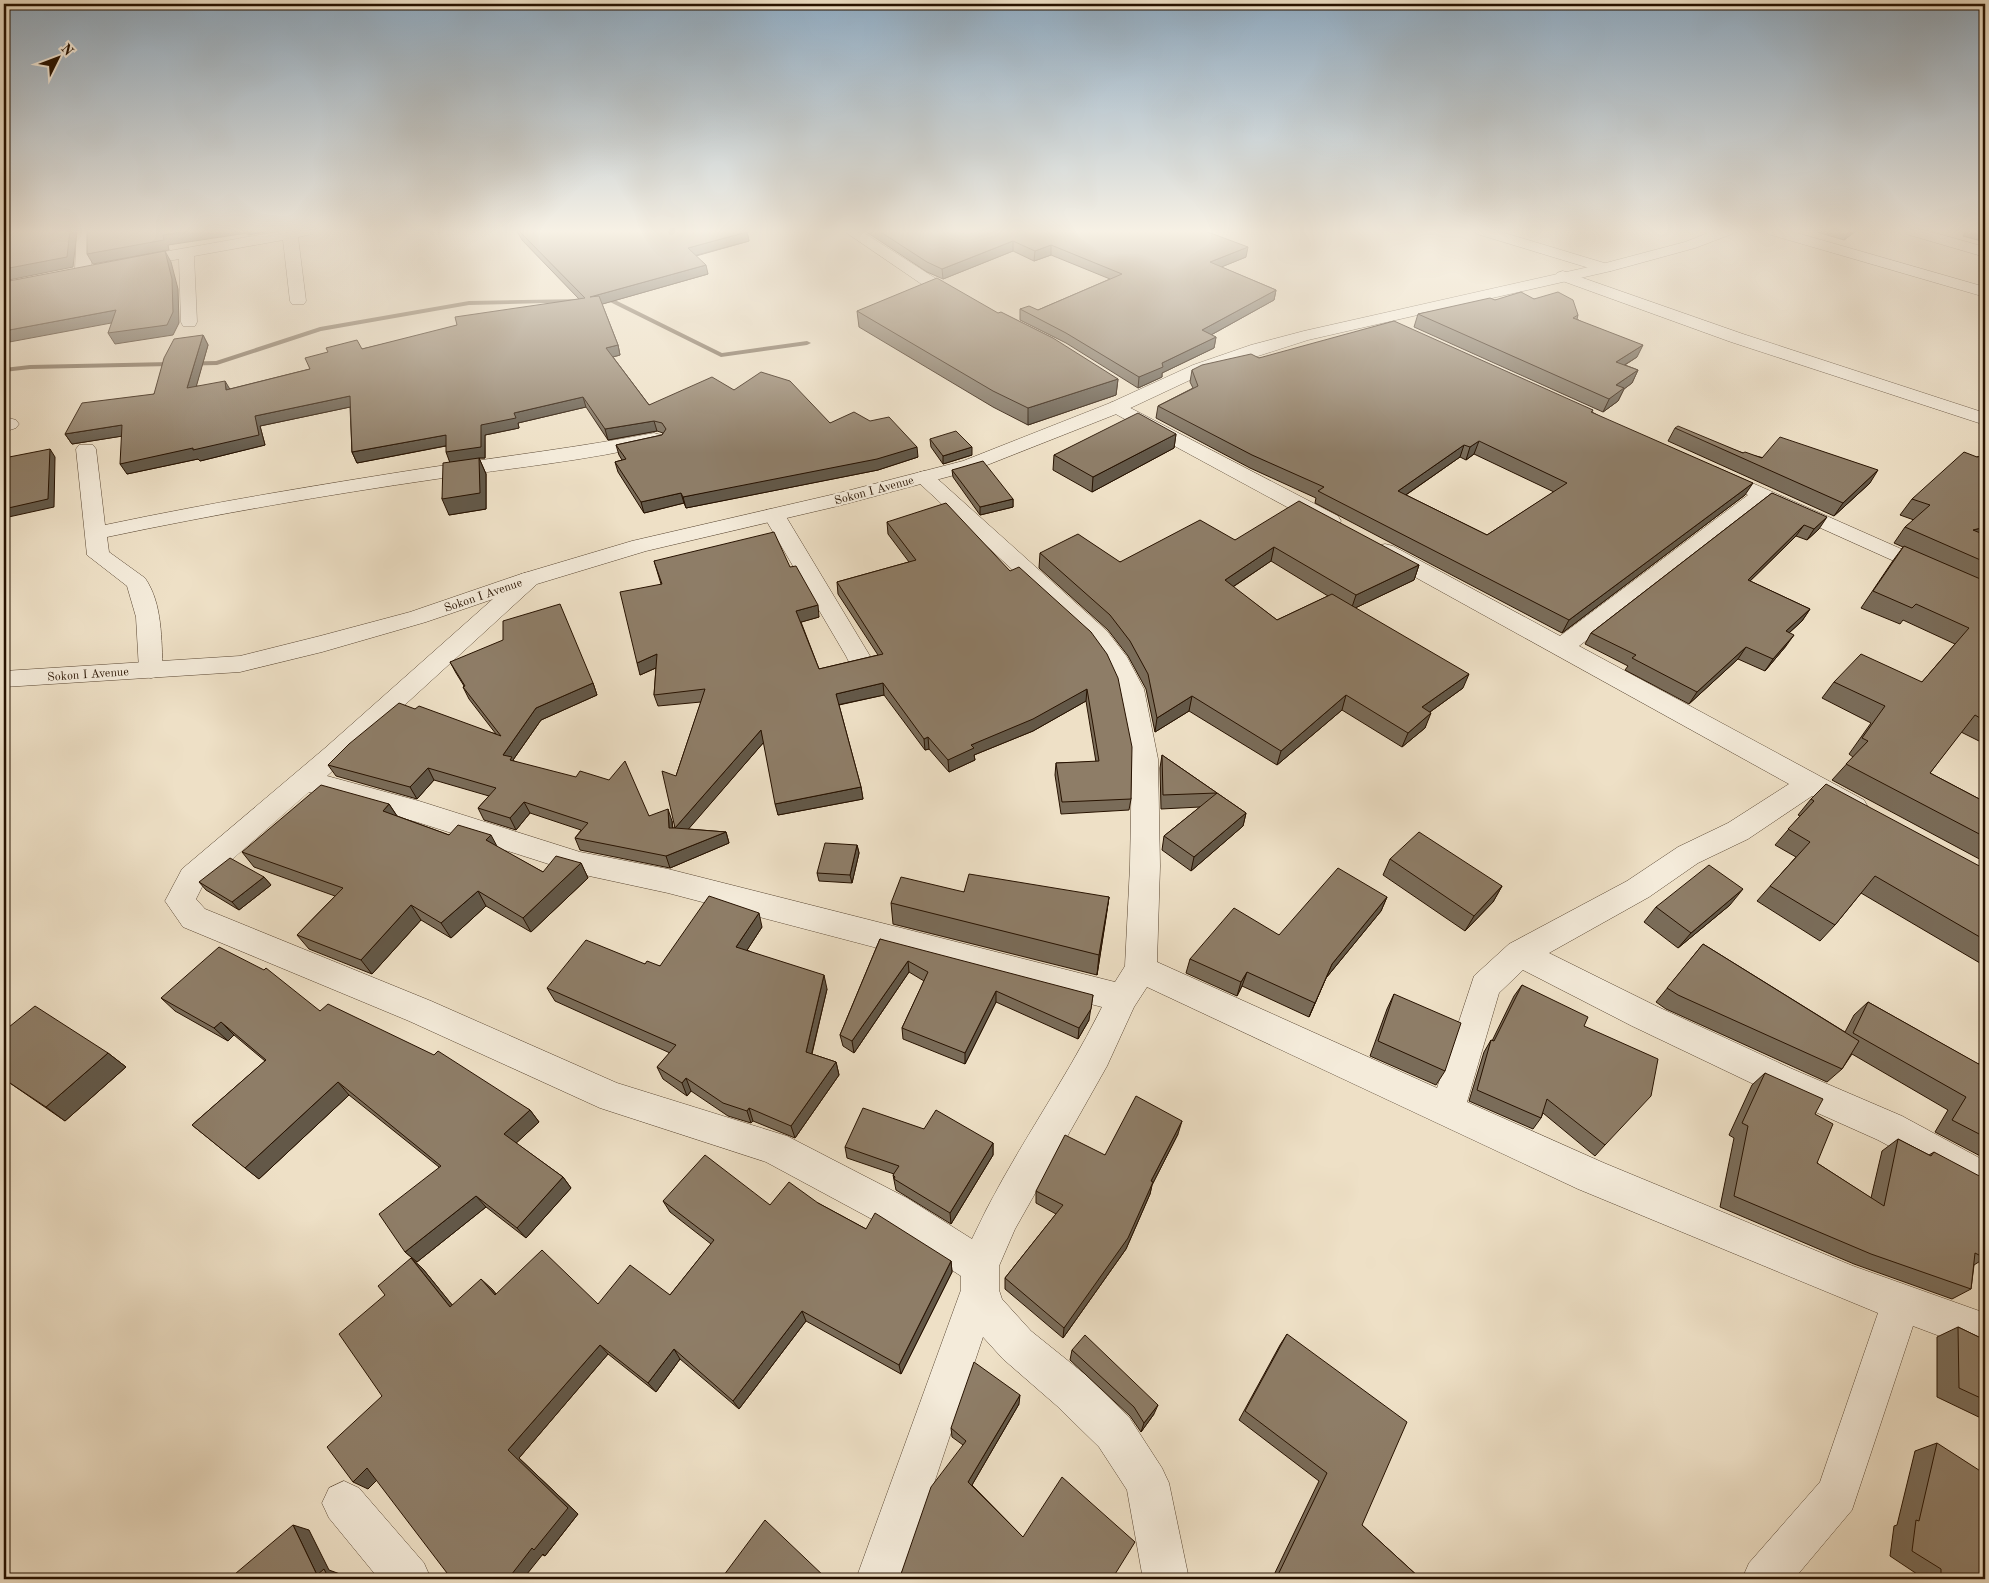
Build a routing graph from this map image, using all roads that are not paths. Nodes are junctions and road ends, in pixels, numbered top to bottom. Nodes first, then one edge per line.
1 (188, 305) edge
2 (973, 305) edge
3 (1441, 305) edge
4 (1644, 305) edge
5 (977, 307) edge
6 (1381, 319) junction
7 (189, 322) dead end
8 (1408, 331) edge
9 (1125, 397) junction
10 (1985, 419) edge
11 (657, 438) edge
12 (86, 449) dead end
13 (1701, 466) edge
14 (924, 477) junction
15 (1763, 494) junction
16 (774, 515) junction
17 (96, 534) junction
18 (529, 579) junction
19 (1985, 595) edge
20 (1561, 648) junction
21 (858, 656) dead end
22 (151, 670) junction
23 (4, 679) edge
24 (303, 780) junction
25 (1810, 784) junction
26 (1879, 821) edge
27 (1520, 953) junction
28 (1141, 969) junction
29 (1122, 998) junction
30 (1447, 1110) junction
31 (1985, 1180) edge
32 (980, 1278) junction
33 (1901, 1303) junction
34 (1985, 1333) edge
35 (344, 1503) dead end
36 (408, 1579) edge
37 (879, 1579) edge
38 (1166, 1579) edge
39 (1765, 1579) edge

1 - 7 street
2 - 5 street
3 - 6 street, Sokon I Avenue
4 - 10 street
6 - 8 street
6 - 9 street, Sokon I Avenue
9 - 14 street, Sokon I Avenue
9 - 20 street
11 - 17 street
12 - 17 street
13 - 15 street
14 - 16 street, Sokon I Avenue
14 - 28 street
15 - 19 street
15 - 20 street
16 - 18 street, Sokon I Avenue
16 - 21 street
17 - 22 street
18 - 22 street, Sokon I Avenue
18 - 24 street
20 - 25 street
22 - 23 street, Sokon I Avenue
24 - 29 street
24 - 32 street
25 - 26 street
25 - 27 street
27 - 30 street
27 - 31 street
28 - 29 street
28 - 30 street
29 - 32 street
30 - 33 street
32 - 37 street
32 - 38 street
33 - 34 street
33 - 39 street
35 - 36 street

